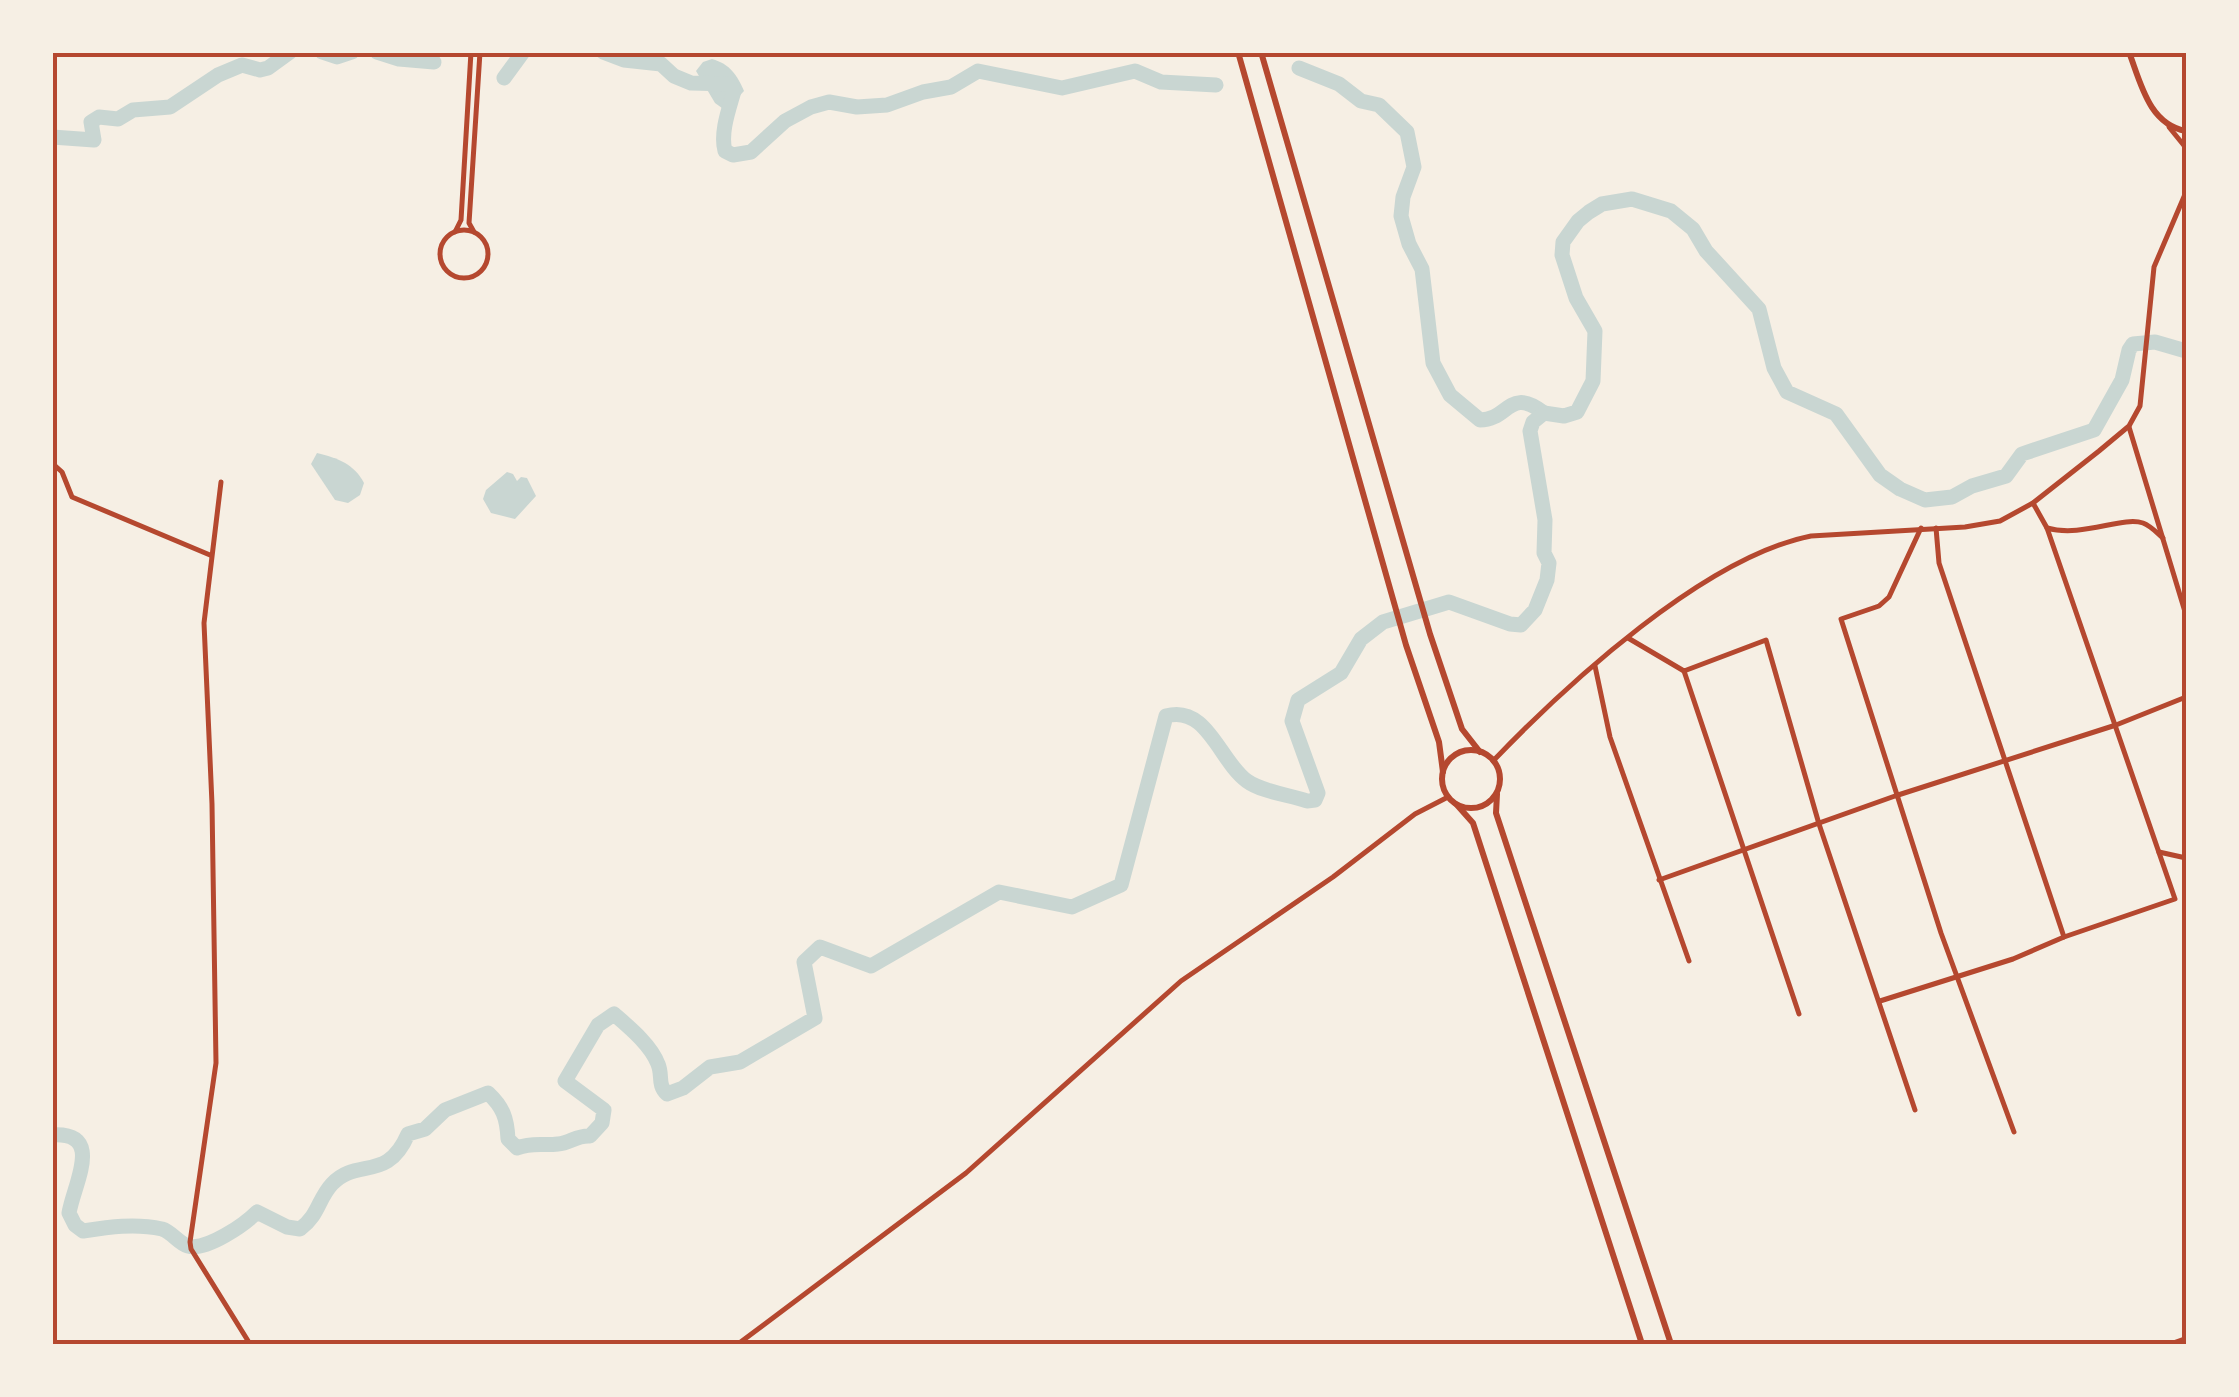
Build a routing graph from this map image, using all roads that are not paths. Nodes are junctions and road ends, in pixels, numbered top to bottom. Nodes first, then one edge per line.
1 (472, 52) edge
2 (480, 52) edge
3 (1238, 52) edge
4 (1261, 52) edge
5 (2129, 52) edge
6 (2169, 127) junction
7 (2186, 130) edge
8 (2186, 148) edge
9 (2186, 192) edge
10 (455, 232) junction
11 (474, 232) junction
12 (2128, 426) junction
13 (52, 463) edge
14 (221, 482) dead end
15 (2033, 503) junction
16 (1922, 528) junction
17 (1936, 528) junction
18 (2046, 528) junction
19 (2165, 540) junction
20 (210, 555) junction
21 (2186, 615) edge
22 (1628, 638) junction
23 (1595, 666) junction
24 (1684, 671) junction
25 (2186, 697) edge
26 (2116, 725) junction
27 (1480, 752) junction
28 (1494, 760) junction
29 (2007, 762) junction
30 (1443, 772) junction
31 (1497, 794) junction
32 (1895, 796) junction
33 (1448, 797) junction
34 (1457, 805) junction
35 (1818, 824) junction
36 (1744, 851) junction
37 (2159, 852) junction
38 (2186, 858) edge
39 (1659, 880) junction
40 (2064, 937) junction
41 (1688, 961) dead end
42 (1956, 975) junction
43 (1880, 1001) junction
44 (1799, 1014) dead end
45 (1915, 1110) dead end
46 (2014, 1132) dead end
47 (2186, 1340) edge
48 (250, 1344) edge
49 (738, 1344) edge
50 (1642, 1344) edge
51 (1671, 1344) edge
52 (2172, 1344) edge

1 - 10 street
2 - 11 street
3 - 30 main road
4 - 27 main road
5 - 6 main road
6 - 7 main road
6 - 8 street
9 - 12 street
10 - 11 street
10 - 11 street
12 - 15 street
12 - 19 street
13 - 20 street
14 - 20 street
15 - 17 street
15 - 18 street
16 - 17 street
16 - 22 street
16 - 32 street
17 - 29 street
18 - 19 street
18 - 26 street
19 - 21 street
20 - 48 street
22 - 23 street
22 - 24 street
23 - 28 street
23 - 39 street
24 - 35 street
24 - 36 street
25 - 26 street
26 - 29 street
26 - 37 street
27 - 28 main road
27 - 30 main road
28 - 31 main road
29 - 32 street
29 - 40 street
30 - 33 main road
31 - 34 main road
31 - 51 main road
32 - 35 street
32 - 42 street
33 - 34 main road
33 - 49 street
34 - 50 main road
35 - 36 street
35 - 43 street
36 - 39 street
36 - 44 street
37 - 38 street
37 - 40 street
39 - 41 street
40 - 42 street
42 - 43 street
42 - 46 street
43 - 45 street
47 - 52 main road

